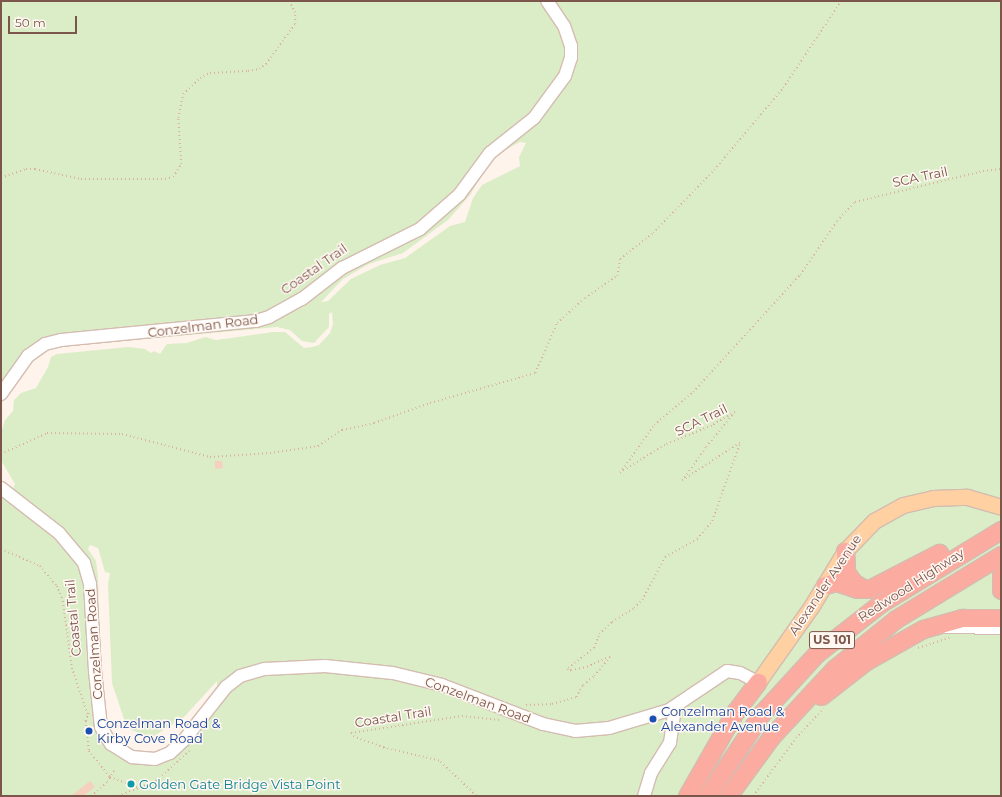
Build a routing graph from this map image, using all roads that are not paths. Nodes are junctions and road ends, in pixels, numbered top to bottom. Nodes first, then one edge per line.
1 (547, 1) edge
2 (1, 394) edge
3 (1, 488) edge
4 (1001, 507) edge
5 (1001, 525) edge
6 (1001, 530) edge
7 (845, 551) junction
8 (1001, 555) edge
9 (1001, 575) edge
10 (825, 585) junction
11 (870, 589) junction
12 (1001, 590) edge
13 (1001, 618) edge
14 (1001, 628) edge
15 (923, 629) junction
16 (758, 682) junction
17 (675, 707) junction
18 (760, 751) junction
19 (644, 796) edge
20 (687, 796) edge
21 (707, 796) edge
22 (728, 796) edge

1 - 2 street, Conzelman Road
3 - 17 street, Conzelman Road
4 - 7 main road, Alexander Avenue
5 - 11 highway
6 - 21 highway, Redwood Highway / US 101
7 - 10 main road, Alexander Avenue
7 - 11 highway
8 - 18 highway, Redwood Highway / US 101
9 - 12 highway
10 - 11 highway
10 - 16 main road, Alexander Avenue
13 - 15 highway
14 - 15 street
15 - 18 highway
16 - 17 street, Conzelman Road
16 - 20 highway
17 - 19 street
18 - 22 highway, Redwood Highway / US 101

